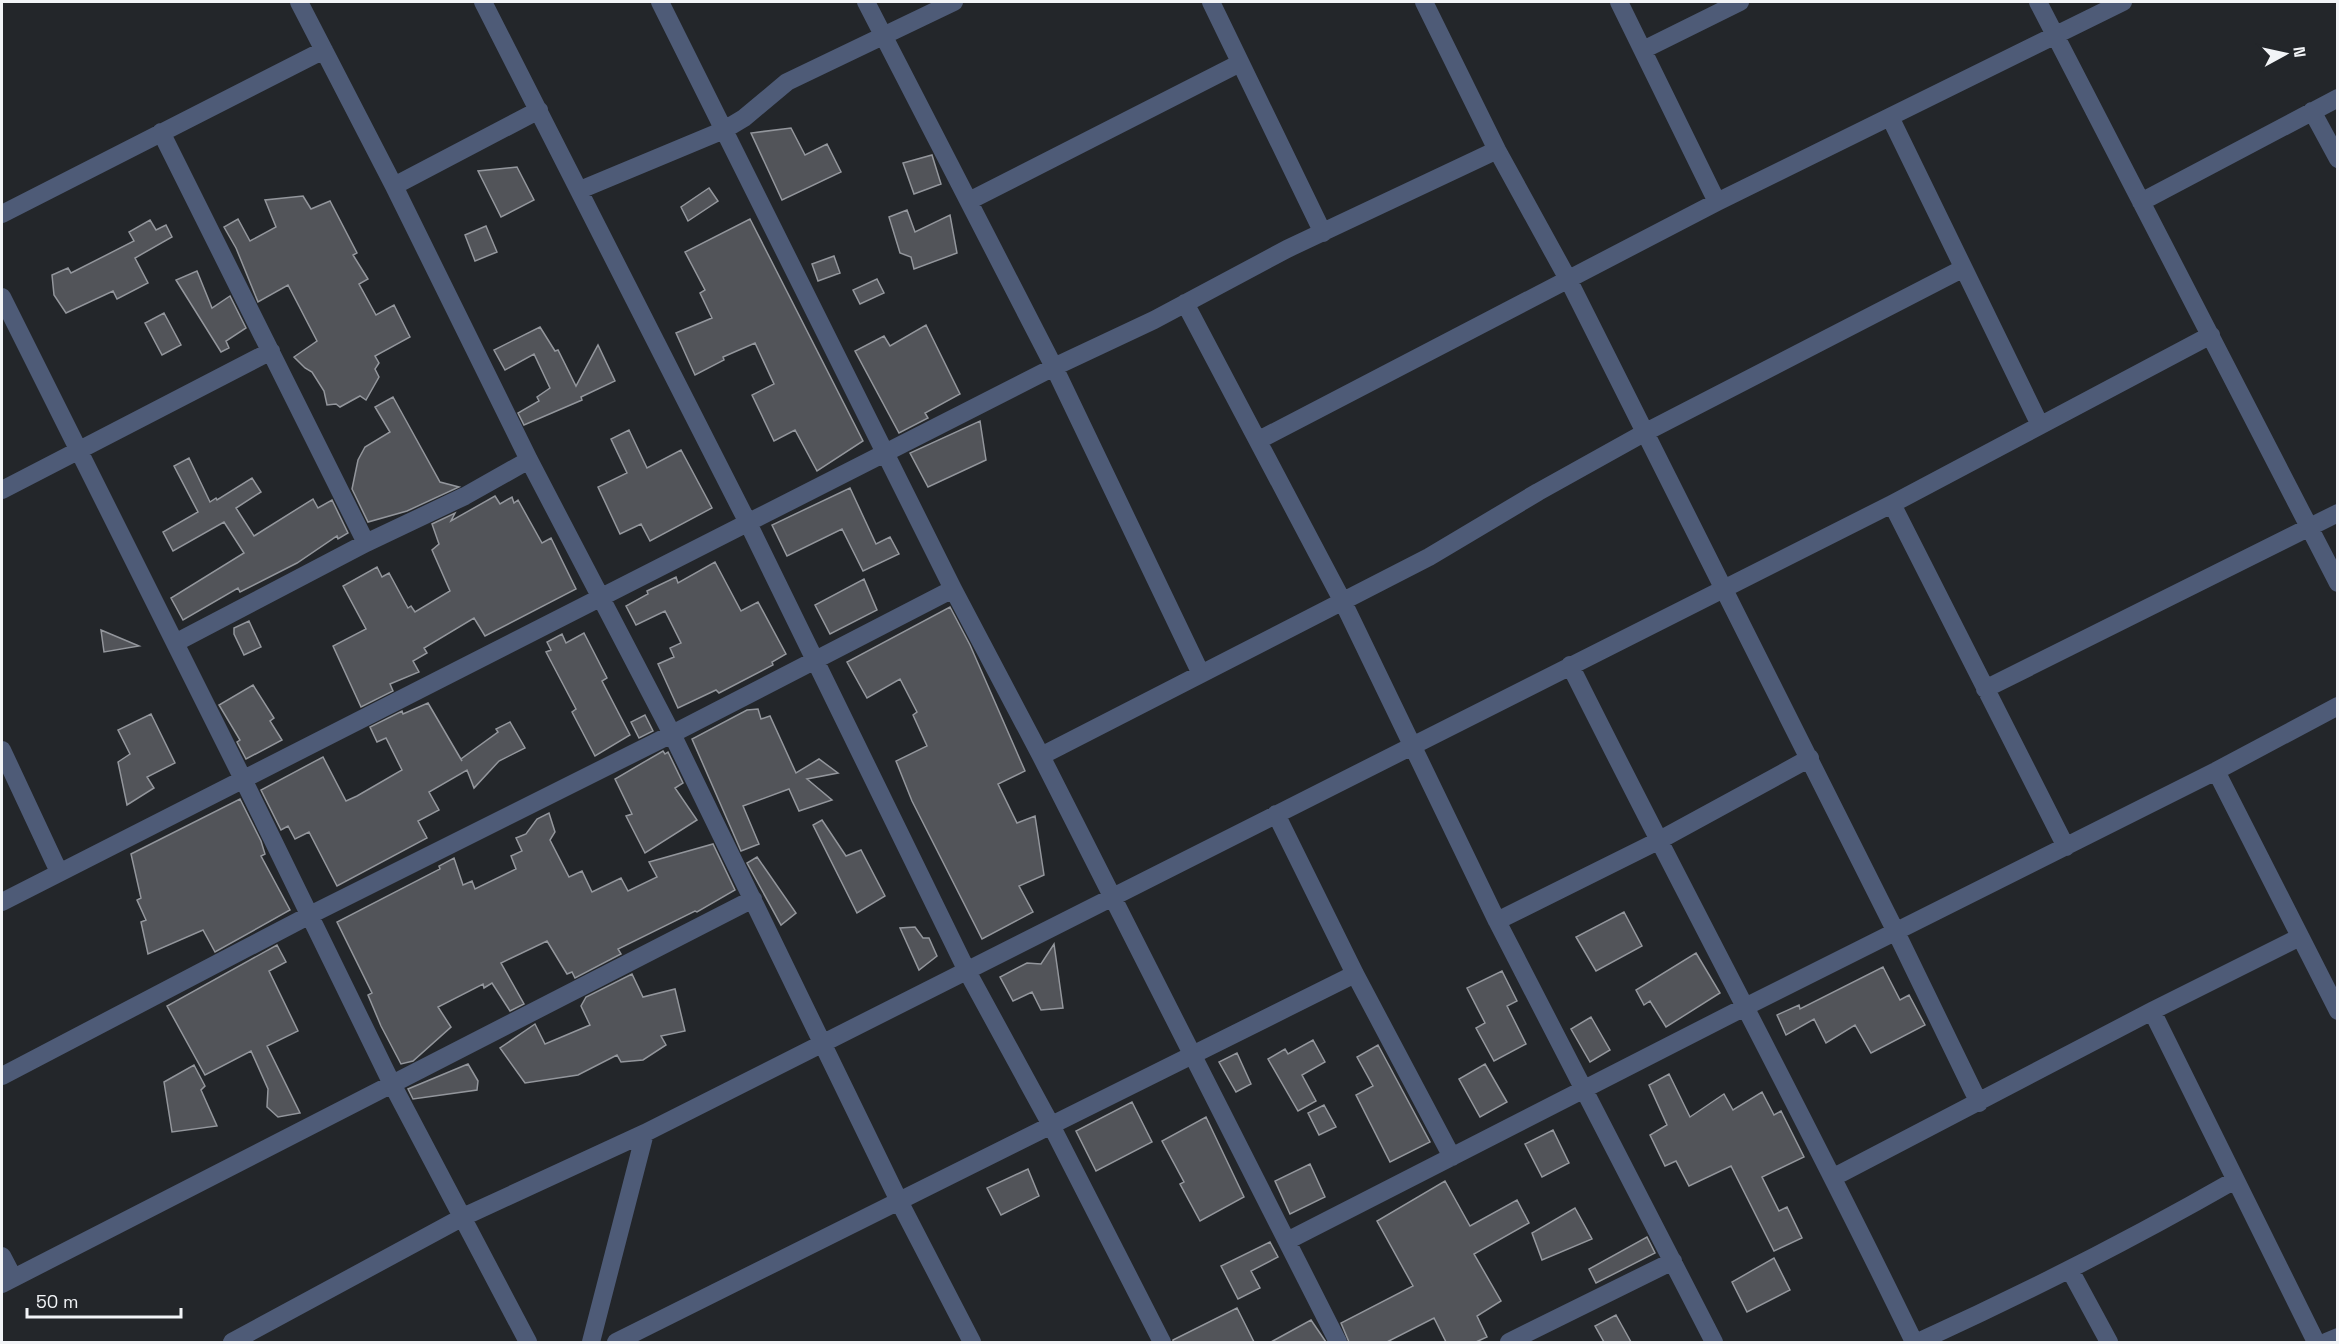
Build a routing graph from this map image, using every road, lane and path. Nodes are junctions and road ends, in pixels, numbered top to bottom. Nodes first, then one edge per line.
1 (299, 2) edge
2 (483, 2) edge
3 (660, 2) edge
4 (866, 2) edge
5 (954, 2) edge
6 (1211, 2) edge
7 (1424, 2) edge
8 (1619, 2) edge
9 (1740, 2) edge
10 (2038, 2) edge
11 (2124, 2) edge
12 (884, 36) junction
13 (2055, 38) junction
14 (324, 50) junction
15 (1643, 50) junction
16 (1240, 63) junction
17 (2337, 98) edge
18 (539, 110) junction
19 (2312, 111) junction
20 (1890, 117) junction
21 (724, 130) junction
22 (161, 132) junction
23 (1497, 150) junction
24 (2337, 159) edge
25 (394, 186) junction
26 (580, 190) junction
27 (969, 201) junction
28 (1718, 202) junction
29 (2141, 202) junction
30 (2, 214) edge
31 (1323, 233) junction
32 (1962, 269) junction
33 (1569, 281) junction
34 (2, 297) edge
35 (1185, 303) junction
36 (2211, 335) junction
37 (271, 351) junction
38 (1054, 367) junction
39 (2040, 425) junction
40 (1644, 433) junction
41 (1259, 440) junction
42 (79, 451) junction
43 (887, 452) junction
44 (529, 460) junction
45 (2, 490) edge
46 (1892, 504) junction
47 (2337, 513) edge
48 (748, 523) junction
49 (2310, 527) junction
50 (366, 543) junction
51 (2337, 583) edge
52 (1722, 588) junction
53 (953, 589) junction
54 (603, 597) junction
55 (1343, 602) junction
56 (175, 643) junction
57 (814, 659) junction
58 (1570, 665) junction
59 (1201, 674) junction
60 (1985, 689) junction
61 (2337, 706) edge
62 (672, 734) junction
63 (1413, 745) junction
64 (2, 750) edge
65 (1041, 756) junction
66 (1810, 759) junction
67 (2216, 771) junction
68 (244, 781) junction
69 (1276, 814) junction
70 (1658, 841) junction
71 (2066, 847) junction
72 (59, 872) junction
73 (1111, 896) junction
74 (753, 899) junction
75 (2, 902) edge
76 (308, 916) junction
77 (1497, 921) junction
78 (1896, 932) junction
79 (2300, 937) junction
80 (967, 971) junction
81 (1355, 974) junction
82 (1744, 1007) junction
83 (2152, 1011) junction
84 (2337, 1011) edge
85 (822, 1043) junction
86 (1191, 1054) junction
87 (2, 1076) edge
88 (392, 1082) junction
89 (1583, 1090) junction
90 (1979, 1103) junction
91 (1051, 1125) junction
92 (645, 1133) junction
93 (1452, 1157) junction
94 (1834, 1177) junction
95 (2235, 1180) junction
96 (900, 1203) junction
97 (463, 1217) junction
98 (1287, 1241) junction
99 (2, 1256) edge
100 (1672, 1261) junction
101 (2070, 1270) junction
102 (7, 1280) edge
103 (1543, 1335) edge
104 (2337, 1337) edge
105 (232, 1342) edge
106 (528, 1342) edge
107 (591, 1342) edge
108 (616, 1342) edge
109 (972, 1342) edge
110 (1162, 1342) edge
111 (1338, 1342) edge
112 (1509, 1342) edge
113 (1714, 1342) edge
114 (1916, 1342) edge
115 (2109, 1342) edge
116 (2316, 1342) edge
117 (2326, 1342) edge

1 - 14 street
2 - 18 street
3 - 21 street
4 - 12 street
5 - 12 street
6 - 16 street
7 - 23 street
8 - 15 street
9 - 15 street
10 - 13 street
11 - 13 street
12 - 21 street
12 - 27 street
13 - 20 street
13 - 29 street
14 - 22 street
14 - 25 street
15 - 28 street
16 - 27 street
16 - 31 street
17 - 19 street
18 - 25 street
18 - 26 street
19 - 24 street
19 - 29 street
20 - 28 street
20 - 32 street
21 - 26 street
21 - 43 street
22 - 30 street
22 - 37 street
23 - 31 street
23 - 33 street
25 - 44 street
26 - 48 street
27 - 38 street
28 - 33 street
29 - 36 street
31 - 35 street
32 - 39 street
32 - 40 street
33 - 40 street
33 - 41 street
34 - 42 street
35 - 38 street
35 - 41 street
36 - 39 street
36 - 49 street
37 - 42 street
37 - 50 street
38 - 43 street
38 - 59 street
39 - 46 street
40 - 52 street
40 - 55 street
41 - 55 street
42 - 45 street
42 - 56 street
43 - 48 street
43 - 53 street
44 - 50 street
44 - 54 street
46 - 52 street
46 - 60 street
47 - 49 street
48 - 54 street
48 - 57 street
49 - 51 street
49 - 60 street
50 - 56 street
52 - 58 street
52 - 66 street
53 - 57 street
53 - 65 street
54 - 62 street
54 - 68 street
55 - 59 street
55 - 63 street
56 - 68 street
57 - 62 street
57 - 80 street
58 - 63 street
58 - 70 street
59 - 65 street
60 - 71 street
61 - 67 street
62 - 74 street
62 - 76 street
63 - 69 street
63 - 77 street
64 - 72 street
65 - 73 street
66 - 70 street
66 - 78 street
67 - 71 street
67 - 79 street
68 - 72 street
68 - 76 street
69 - 73 street
69 - 81 street
70 - 77 street
70 - 82 street
71 - 78 street
72 - 75 street
73 - 80 street
73 - 86 street
74 - 85 street
74 - 88 street
76 - 87 street
76 - 88 street
77 - 89 street
78 - 82 street
78 - 90 street
79 - 83 street
79 - 84 street
80 - 85 street
80 - 91 street
81 - 86 street
81 - 93 street
82 - 89 street
82 - 94 street
83 - 90 street
83 - 95 street
85 - 92 street
85 - 96 street
86 - 91 street
86 - 98 street
88 - 97 street
88 - 102 street
89 - 93 street
89 - 100 street
90 - 94 street
91 - 96 street
91 - 110 street
92 - 97 street
92 - 107 street
93 - 98 street
94 - 114 street
95 - 101 street
95 - 116 street
96 - 108 street
96 - 109 street
97 - 105 street
97 - 106 street
98 - 111 street
99 - 102 street
100 - 103 street
100 - 113 street
101 - 114 street
101 - 115 street
103 - 112 street
104 - 117 street

